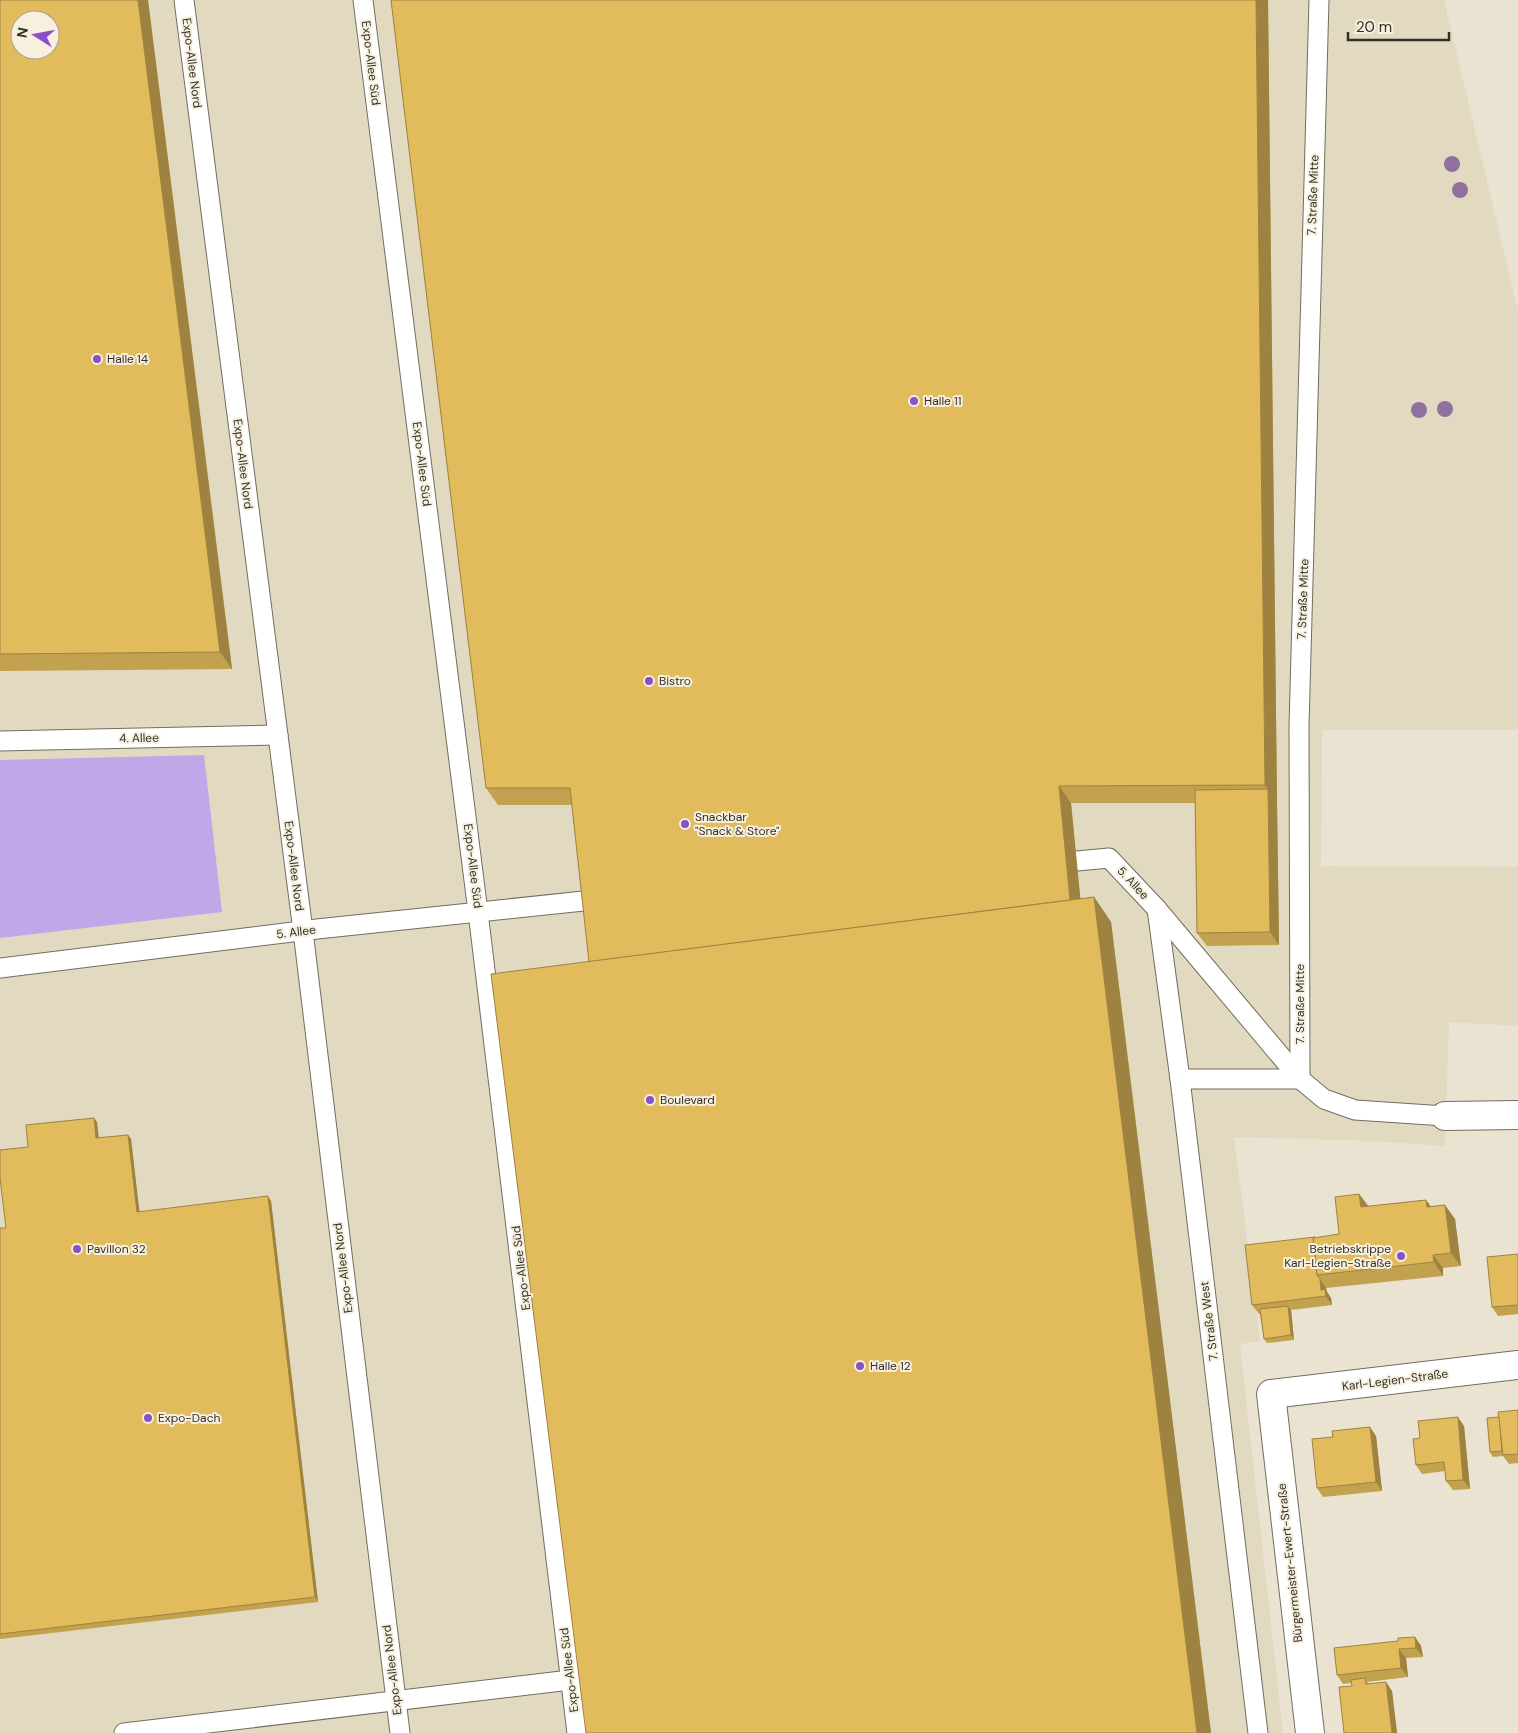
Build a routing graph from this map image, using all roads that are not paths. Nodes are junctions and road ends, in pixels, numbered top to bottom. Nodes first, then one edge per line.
1 (184, 0) edge
2 (364, 0) edge
3 (1318, 0) edge
4 (278, 736) junction
5 (0, 740) edge
6 (1077, 861) dead end
7 (593, 900) edge
8 (1157, 909) junction
9 (478, 912) junction
10 (303, 931) junction
11 (0, 968) edge
12 (1180, 1079) junction
13 (1300, 1079) junction
14 (1445, 1116) joint
15 (1518, 1116) edge
16 (1518, 1365) edge
17 (1271, 1394) joint
18 (570, 1680) junction
19 (396, 1702) junction
20 (124, 1733) edge
21 (400, 1733) edge
22 (577, 1733) edge
23 (1258, 1733) edge
24 (1310, 1733) edge

1 - 4 lane, Expo-Allee Nord
2 - 9 lane, Expo-Allee Süd
3 - 13 lane, 7. Straße Mitte
4 - 5 lane, 4. Allee
4 - 10 lane, Expo-Allee Nord
6 - 8 lane, 5. Allee
7 - 9 lane, 5. Allee
8 - 12 lane, 7. Straße West
8 - 13 lane
9 - 10 lane, 5. Allee
9 - 18 lane, Expo-Allee Süd
10 - 11 lane, 5. Allee
10 - 19 lane, Expo-Allee Nord
12 - 13 lane
12 - 23 lane, 7. Straße West
13 - 14 lane
14 - 15 street
16 - 17 street, Karl-Legien-Straße
17 - 24 street, Bürgermeister-Ewert-Straße
18 - 19 lane
18 - 22 lane, Expo-Allee Süd
19 - 20 lane
19 - 21 lane, Expo-Allee Nord

